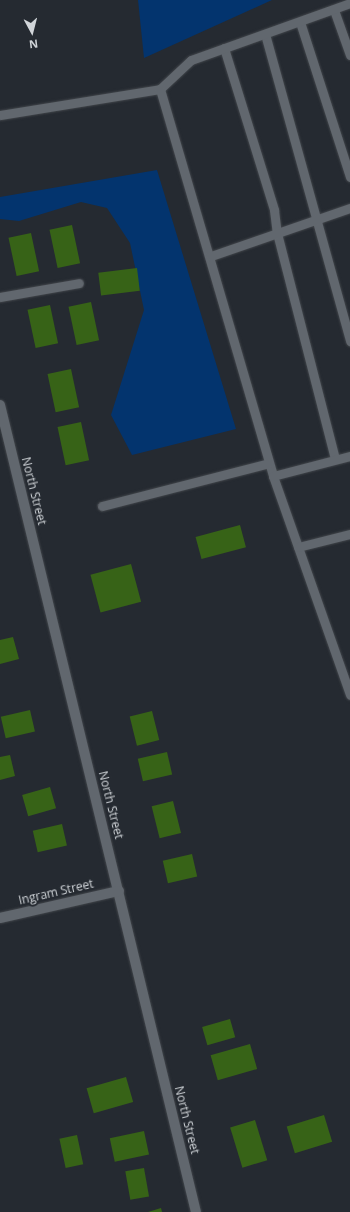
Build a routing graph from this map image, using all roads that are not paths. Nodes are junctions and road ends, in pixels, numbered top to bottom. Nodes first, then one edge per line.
1 (350, 3) edge
2 (334, 10) junction
3 (300, 22) junction
4 (265, 34) junction
5 (224, 48) junction
6 (350, 55) edge
7 (160, 89) junction
8 (0, 115) edge
9 (350, 177) edge
10 (350, 208) edge
11 (316, 220) junction
12 (277, 233) junction
13 (211, 256) junction
14 (79, 283) dead end
15 (0, 297) edge
16 (350, 340) edge
17 (0, 405) edge
18 (350, 456) edge
19 (335, 460) junction
20 (269, 463) junction
21 (273, 476) junction
22 (102, 506) dead end
23 (350, 534) edge
24 (298, 547) junction
25 (350, 664) edge
26 (340, 666) junction
27 (350, 695) edge
28 (119, 891) junction
29 (0, 918) edge
30 (196, 1212) edge

1 - 2 lane
2 - 3 lane
2 - 6 lane
3 - 4 lane
3 - 9 lane
4 - 5 lane
4 - 11 lane
5 - 7 lane
5 - 12 lane
7 - 8 lane
7 - 13 lane
10 - 11 lane
11 - 12 lane
11 - 16 lane
12 - 13 lane
12 - 19 lane
13 - 20 lane
14 - 15 lane
17 - 28 street, North Street
18 - 19 lane
19 - 21 lane
20 - 21 lane
20 - 22 lane
21 - 24 lane
23 - 24 lane
24 - 26 lane
25 - 26 lane
26 - 27 lane
28 - 29 street, Ingram Street
28 - 30 street, North Street

